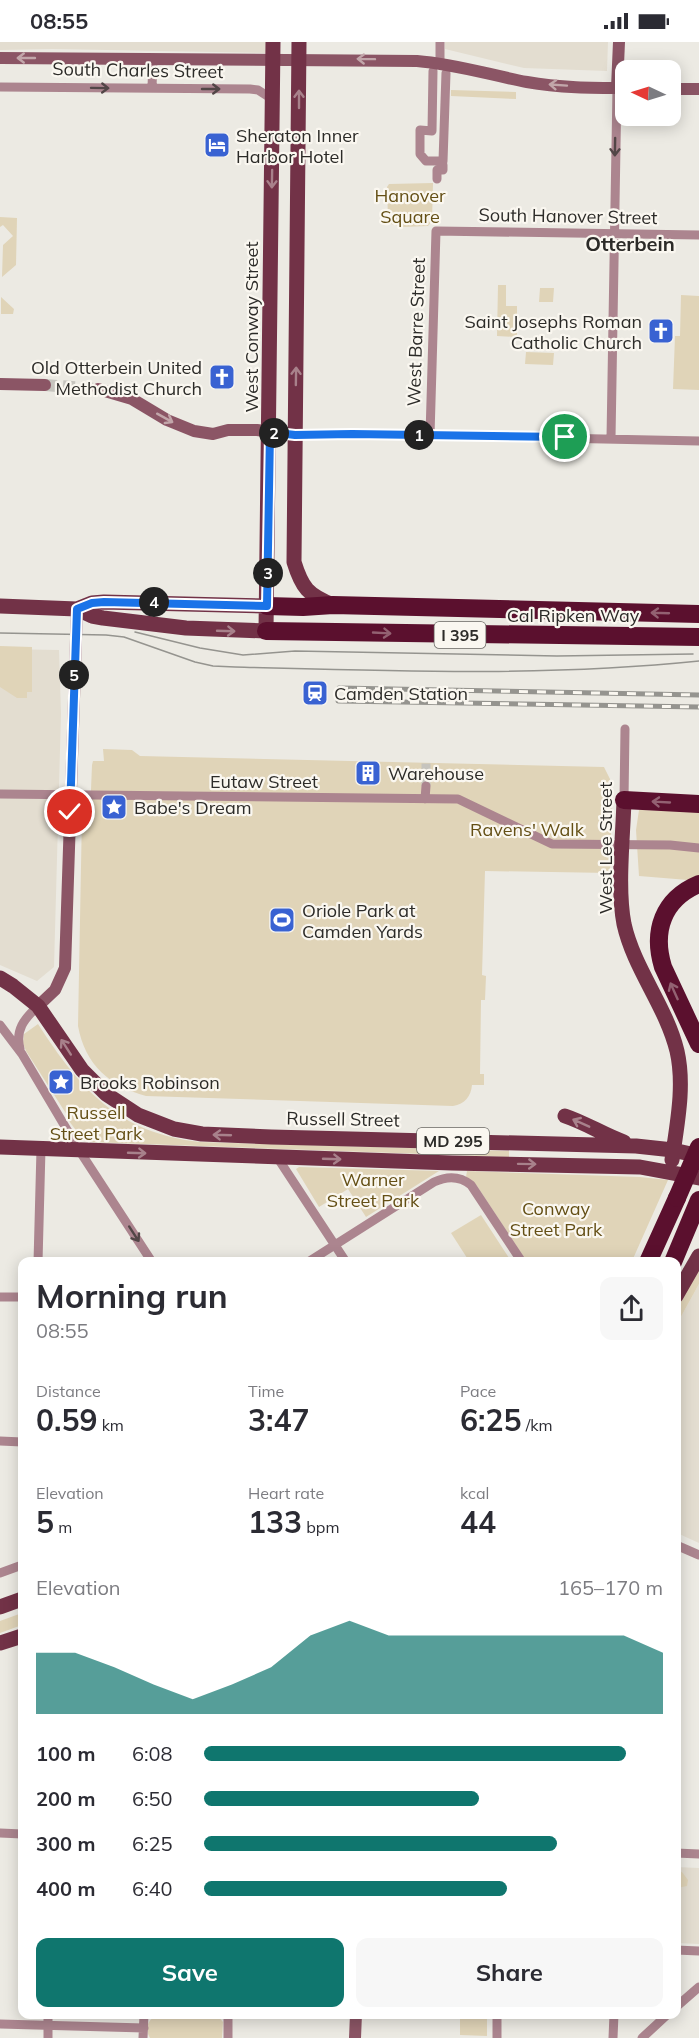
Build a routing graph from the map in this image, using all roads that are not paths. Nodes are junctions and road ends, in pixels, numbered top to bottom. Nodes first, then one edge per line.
1 (273, 42) edge
2 (299, 42) edge
3 (441, 42) edge
4 (619, 42) edge
5 (0, 58) edge
6 (153, 58) junction
7 (273, 59) junction
8 (299, 59) junction
9 (620, 60) edge
10 (440, 69) junction
11 (0, 87) edge
12 (152, 88) junction
13 (615, 88) edge
14 (681, 89) edge
15 (699, 89) edge
16 (433, 98) junction
17 (445, 98) junction
18 (273, 99) junction
19 (619, 126) edge
20 (432, 131) junction
21 (444, 131) junction
22 (443, 163) junction
23 (437, 178) dead end
24 (436, 231) joint
25 (613, 234) junction
26 (699, 235) edge
27 (0, 384) edge
28 (45, 385) tunnel mouth
29 (98, 388) tunnel mouth
30 (270, 432) junction
31 (295, 435) junction
32 (430, 435) junction
33 (611, 438) junction
34 (699, 441) edge
35 (333, 605) junction
36 (0, 606) edge
37 (267, 606) junction
38 (77, 609) junction
39 (699, 614) edge
40 (266, 631) junction
41 (699, 637) edge
42 (625, 729) dead end
43 (426, 786) tunnel mouth
44 (0, 794) edge
45 (70, 795) junction
46 (425, 799) junction
47 (624, 800) junction
48 (699, 804) edge
49 (623, 845) junction
50 (699, 848) edge
51 (699, 884) edge
52 (0, 978) edge
53 (38, 1006) junction
54 (0, 1025) edge
55 (699, 1044) edge
56 (22, 1054) junction
57 (566, 1116) dead end
58 (636, 1146) junction
59 (0, 1147) edge
60 (699, 1147) edge
61 (41, 1149) junction
62 (79, 1150) junction
63 (674, 1150) junction
64 (699, 1156) edge
65 (278, 1157) junction
66 (671, 1172) junction
67 (699, 1178) edge
68 (699, 1200) edge
69 (335, 1245) junction
70 (699, 1256) edge
71 (38, 1257) edge
72 (149, 1257) edge
73 (316, 1257) edge
74 (343, 1257) edge
75 (519, 1257) edge
76 (650, 1257) edge
77 (674, 1257) edge
78 (681, 1287) edge
79 (0, 1297) edge
80 (18, 1297) edge
81 (0, 1441) edge
82 (18, 1442) edge
83 (681, 1547) edge
84 (699, 1555) edge
85 (18, 1566) edge
86 (0, 1573) edge
87 (18, 1600) edge
88 (0, 1607) edge
89 (18, 1637) edge
90 (0, 1644) edge
91 (0, 1833) edge
92 (18, 1834) edge
93 (681, 1853) edge
94 (699, 1854) edge
95 (681, 1950) edge
96 (699, 1951) edge
97 (699, 1987) edge
98 (681, 2003) edge
99 (48, 2019) edge
100 (144, 2019) edge
101 (228, 2019) edge
102 (356, 2019) edge
103 (497, 2019) edge
104 (614, 2019) edge
105 (663, 2019) edge
106 (0, 2024) edge
107 (48, 2025) junction
108 (144, 2028) junction
109 (48, 2038) edge
110 (143, 2038) edge
111 (228, 2038) edge
112 (355, 2038) edge
113 (496, 2038) edge
114 (613, 2038) edge
115 (642, 2038) edge

1 - 7 main road, West Conway Street
2 - 8 main road
3 - 10 street
4 - 9 street
6 -> 5 street, South Charles Street
6 - 7 street, South Charles Street
6 - 12 street
7 - 8 street, South Charles Street
7 - 18 main road, West Conway Street
10 -> 8 street, South Charles Street
31 -> 8 main road
13 -> 10 street, South Charles Street
10 - 16 street
10 - 17 street
11 -> 12 street, South Charles Street
12 -> 18 street, South Charles Street
14 - 15 street
16 - 17 street
16 - 20 street
17 - 21 street
18 -> 30 main road, West Conway Street
19 -> 25 street
20 - 21 street
20 - 22 street
21 - 22 street
22 - 23 street
24 - 25 street, South Hanover Street
24 - 32 street, West Barre Street
25 - 26 street, South Hanover Street
25 - 33 street
27 - 28 street
29 -> 30 street
30 - 31 street
30 - 37 main road, West Conway Street
31 - 32 street
31 - 35 main road
32 - 33 street
33 - 34 street
35 - 37 highway, Cal Ripken Way / I 395
39 -> 35 highway, Cal Ripken Way / I 395
36 - 38 main road
37 - 38 main road, I 395
37 - 40 main road, West Conway Street
38 -> 40 main road, I 395
38 - 45 street
40 -> 41 highway, Cal Ripken Way / I 395
42 - 47 street, West Lee Street
43 - 46 street
44 - 45 street, Eutaw Street
45 - 46 street, Eutaw Street
45 - 53 street
46 - 49 street, Eutaw Street
48 -> 47 highway
47 - 49 main road, West Lee Street
49 - 50 street
49 - 63 main road, West Lee Street
55 -> 51 highway
52 - 53 main road, MD 295
53 - 56 street
58 -> 53 main road, Russell Street / MD 295
54 - 56 street
56 - 62 street
58 -> 57 main road
58 - 63 main road, Russell Street / MD 295
59 - 61 main road, MD 295
60 - 76 highway, bridge
61 - 62 main road, MD 295
61 - 71 street
62 -> 65 main road, MD 295
62 -> 72 street
63 - 64 main road, Russell Street / MD 295
63 - 66 main road, West Lee Street
65 -> 66 main road, MD 295
65 - 69 street
66 - 67 main road, MD 295
68 - 77 highway
69 - 73 street
69 - 74 street
69 - 75 street
70 - 78 main road
79 - 80 street
81 - 82 street
83 - 84 street
85 - 86 street
87 - 88 main road
89 - 90 main road
91 - 92 street
93 - 94 street
95 - 96 street
97 - 98 street
99 - 107 street
100 - 108 street
101 - 111 street
102 - 112 street
103 - 113 street
104 - 114 street
105 - 115 street
106 - 107 street
107 - 108 street
107 - 109 street
108 - 110 street

